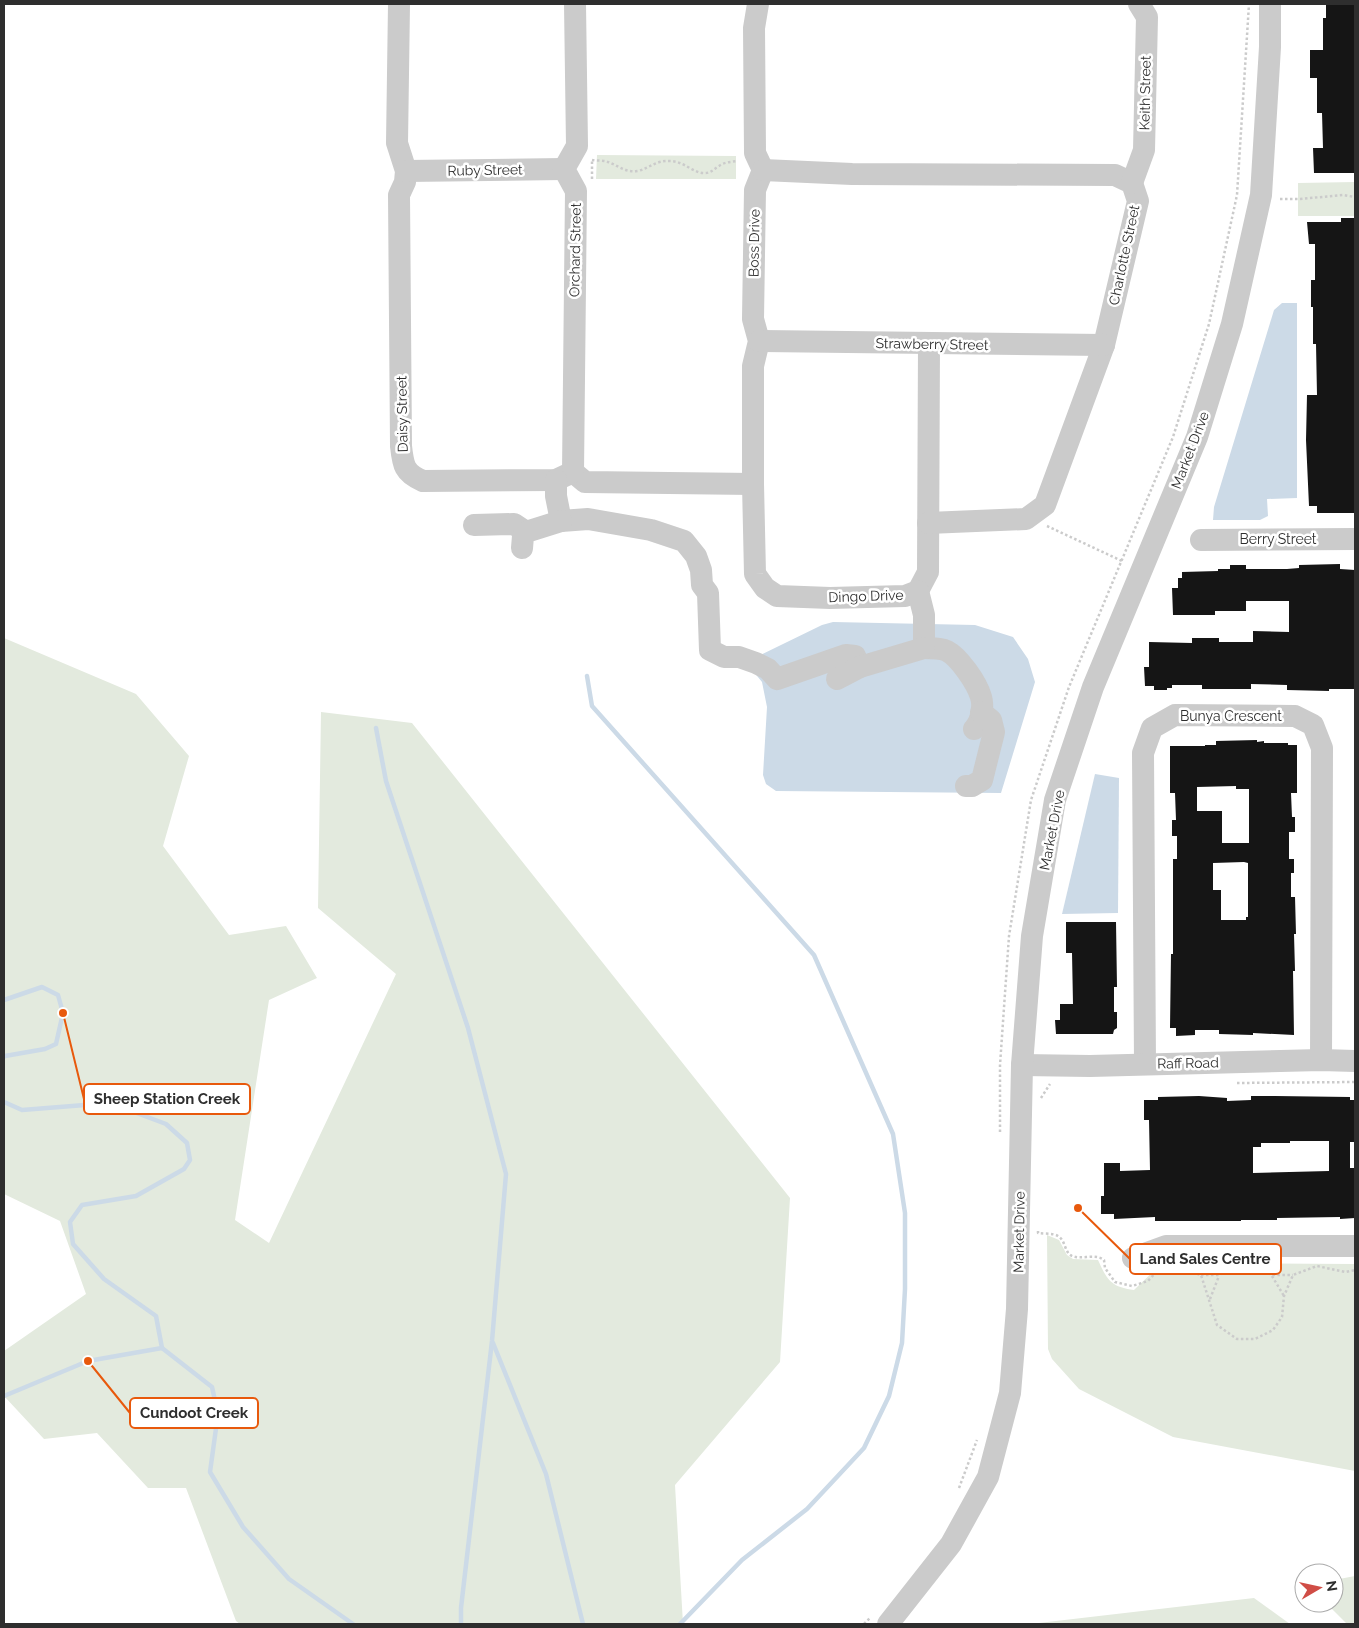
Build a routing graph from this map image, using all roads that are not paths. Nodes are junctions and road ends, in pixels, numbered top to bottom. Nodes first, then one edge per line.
1 (398, 4) edge
2 (575, 4) edge
3 (758, 4) edge
4 (1139, 4) edge
5 (1270, 4) edge
6 (564, 169) junction
7 (763, 170) junction
8 (406, 171) junction
9 (1132, 183) junction
10 (759, 341) junction
11 (929, 344) junction
12 (1104, 345) junction
13 (564, 476) junction
14 (753, 484) junction
15 (561, 521) junction
16 (928, 523) junction
17 (474, 525) dead end
18 (1355, 539) edge
19 (1201, 540) dead end
20 (918, 591) junction
21 (924, 648) junction
22 (860, 667) junction
23 (837, 679) dead end
24 (966, 786) dead end
25 (1322, 1060) junction
26 (1355, 1061) edge
27 (1145, 1064) junction
28 (1022, 1065) junction
29 (1355, 1246) edge
30 (1132, 1258) dead end
31 (879, 1621) edge

1 - 8 street
2 - 6 street
3 - 7 street
4 - 9 street, Keith Street
5 - 28 street, Market Drive
6 - 8 street, Ruby Street
6 - 13 street, Orchard Street
7 - 9 street
7 - 10 street, Boss Drive
8 - 13 street, Daisy Street
9 - 12 street, Charlotte Street
10 - 11 street, Strawberry Street
10 - 14 street, Boss Drive
11 - 12 street, Strawberry Street
11 - 16 street, Dingo Drive
12 - 16 street, Charlotte Street
13 - 14 street, Daisy Street
13 - 15 street, Orchard Street
14 - 20 street, Dingo Drive
15 - 17 street
15 - 22 street
16 - 20 street, Dingo Drive
18 - 19 street, Berry Street
20 - 21 street
21 - 22 street
21 - 24 street
22 - 23 street
25 - 26 street, Raff Road
25 - 27 street, Raff Road
25 - 27 street, Bunya Crescent
27 - 28 street, Raff Road
28 - 31 street, Market Drive
29 - 30 street

